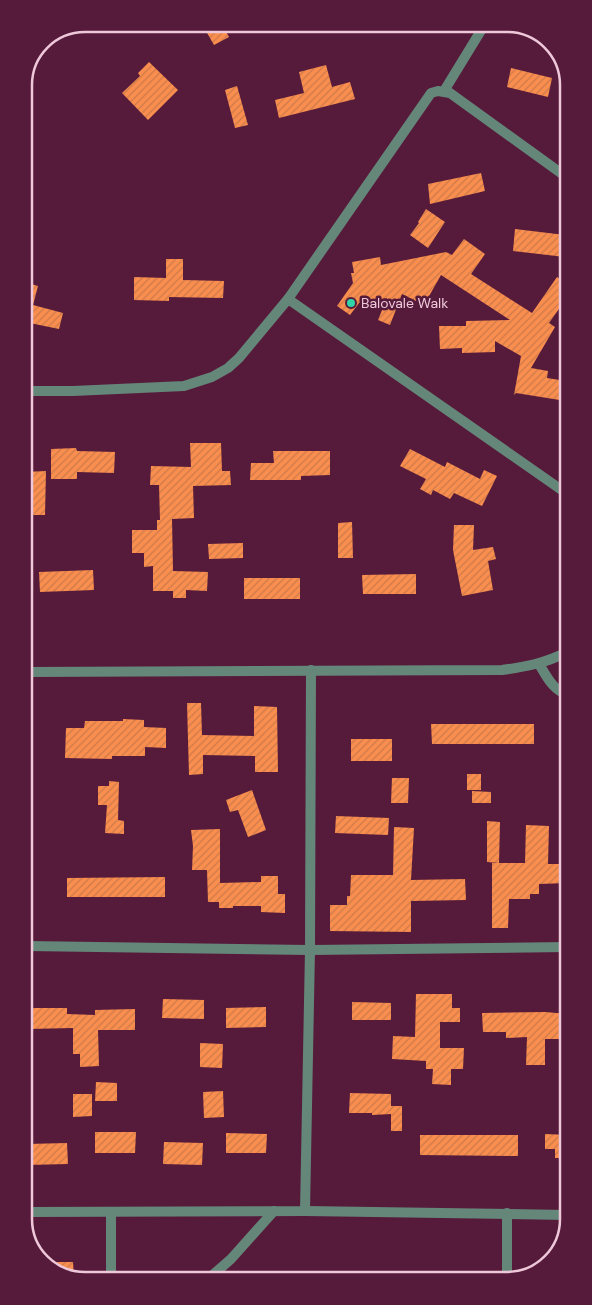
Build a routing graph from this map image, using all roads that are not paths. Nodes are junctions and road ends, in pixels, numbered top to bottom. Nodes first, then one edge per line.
1 (480, 33) edge
2 (444, 91) junction
3 (560, 172) edge
4 (288, 299) junction
5 (33, 391) edge
6 (560, 489) edge
7 (560, 656) edge
8 (538, 664) junction
9 (311, 670) junction
10 (32, 672) edge
11 (560, 691) edge
12 (32, 946) edge
13 (560, 947) edge
14 (310, 950) junction
15 (274, 1211) junction
16 (305, 1211) junction
17 (32, 1212) edge
18 (111, 1212) junction
19 (507, 1213) junction
20 (560, 1215) edge
21 (111, 1272) edge
22 (216, 1272) edge
23 (507, 1272) edge

1 - 2 street
2 - 3 street
2 - 4 street
4 - 5 street
4 - 6 street
7 - 8 street
8 - 9 street
8 - 11 street
9 - 10 street
9 - 14 street
12 - 14 street
13 - 14 street
14 - 16 street
15 - 16 street
15 - 18 street
15 - 22 street
16 - 19 street
17 - 18 street
18 - 21 street
19 - 20 street
19 - 23 street

